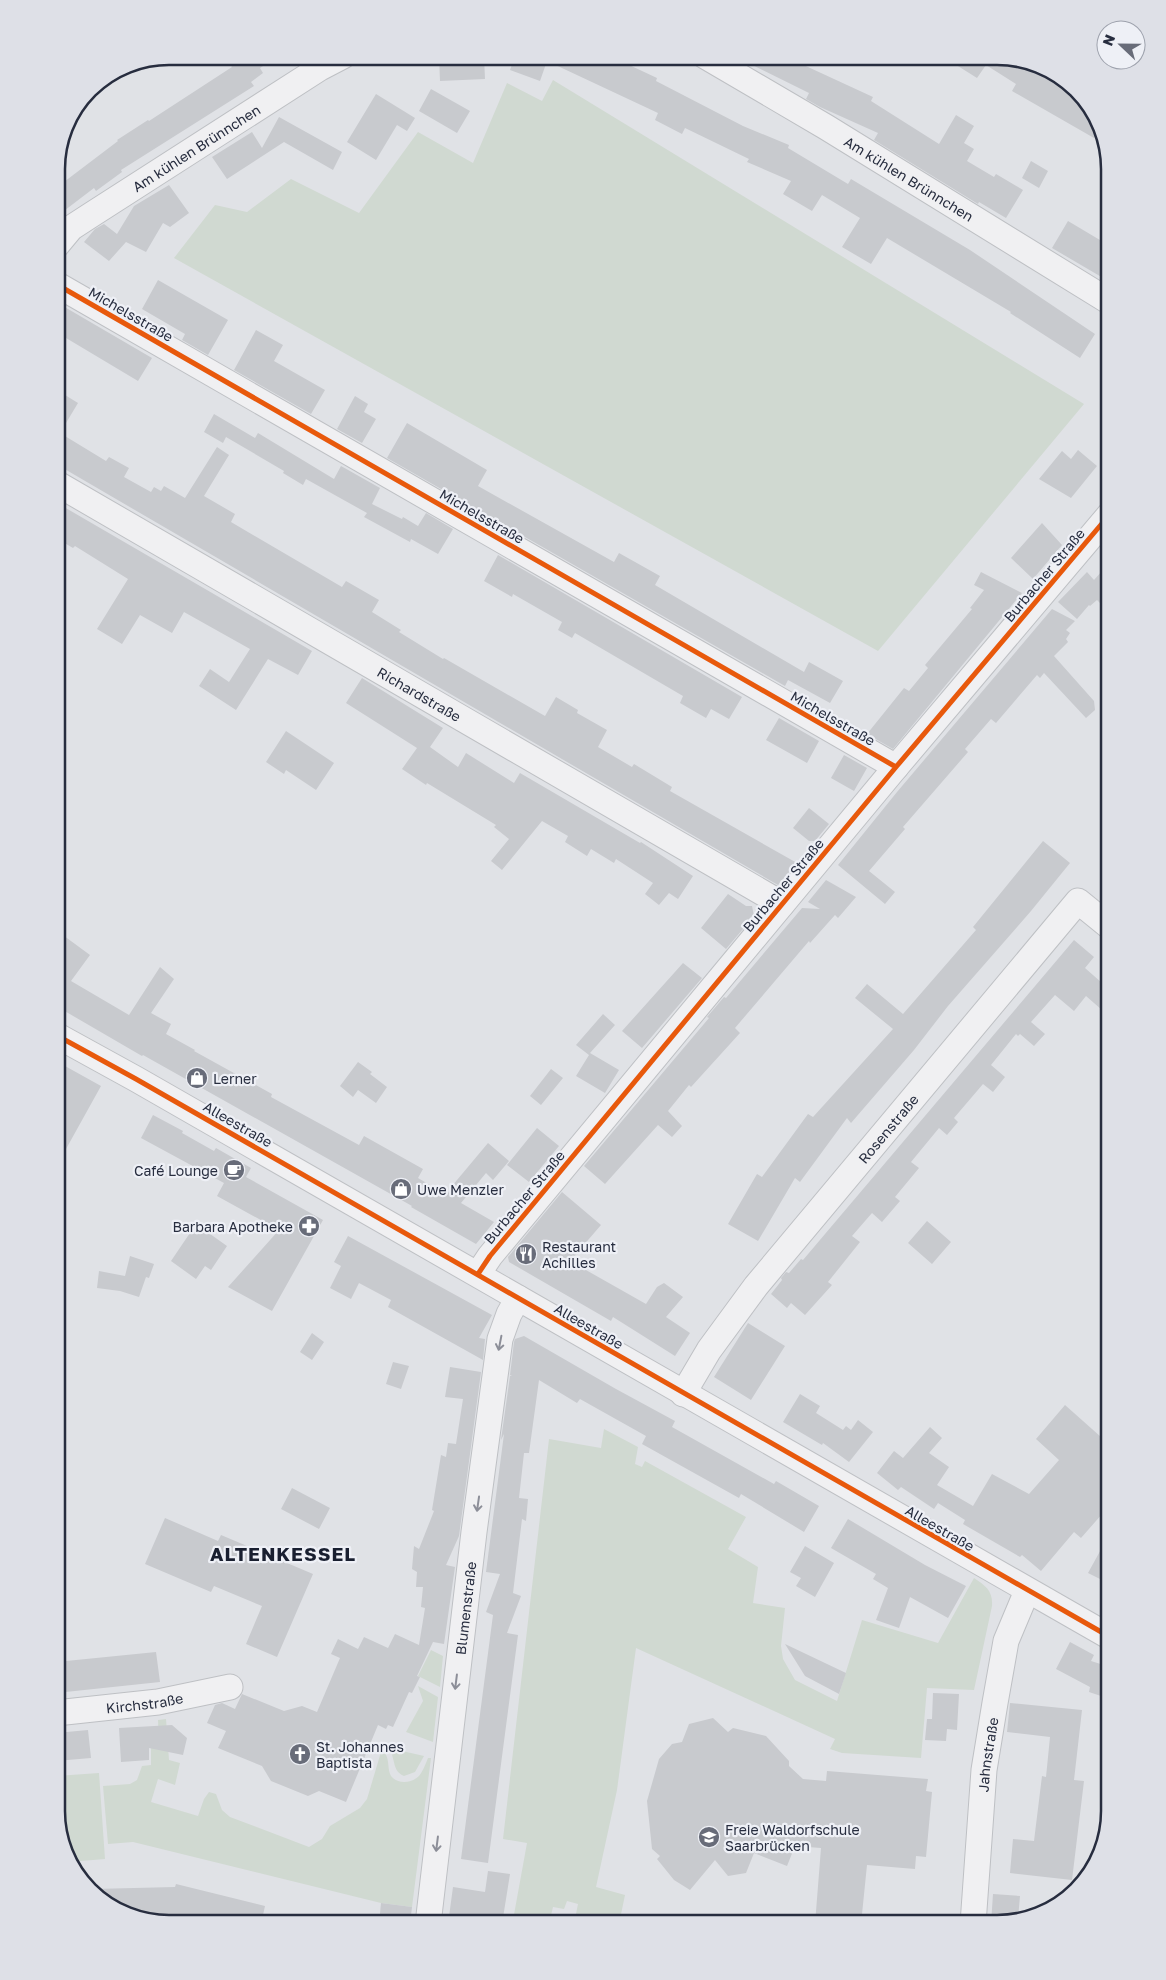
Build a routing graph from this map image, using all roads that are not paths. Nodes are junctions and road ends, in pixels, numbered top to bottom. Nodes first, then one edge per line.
1 (326, 65) edge
2 (720, 65) edge
3 (65, 235) edge
4 (65, 289) edge
5 (1101, 296) edge
6 (65, 488) edge
7 (1101, 525) edge
8 (896, 767) junction
9 (782, 904) junction
10 (1101, 920) edge
11 (65, 1040) edge
12 (478, 1274) junction
13 (518, 1298) junction
14 (683, 1394) junction
15 (1027, 1591) junction
16 (1101, 1632) edge
17 (230, 1687) dead end
18 (65, 1711) edge
19 (429, 1915) edge
20 (974, 1915) edge

1 - 3 street, Am kühlen Brünnchen
2 - 5 street, Am kühlen Brünnchen
4 - 8 street, Michelsstraße
6 - 9 street, Richardstraße
7 - 8 street, Burbacher Straße
8 - 9 street, Burbacher Straße
9 - 12 street, Burbacher Straße
10 - 14 street, Rosenstraße
11 - 12 street, Alleestraße
12 - 13 street, Alleestraße
13 - 14 street, Alleestraße
13 -> 19 street, Blumenstraße
14 - 15 street, Alleestraße
15 - 16 street, Alleestraße
15 - 20 street, Jahnstraße
17 - 18 street, Kirchstraße

